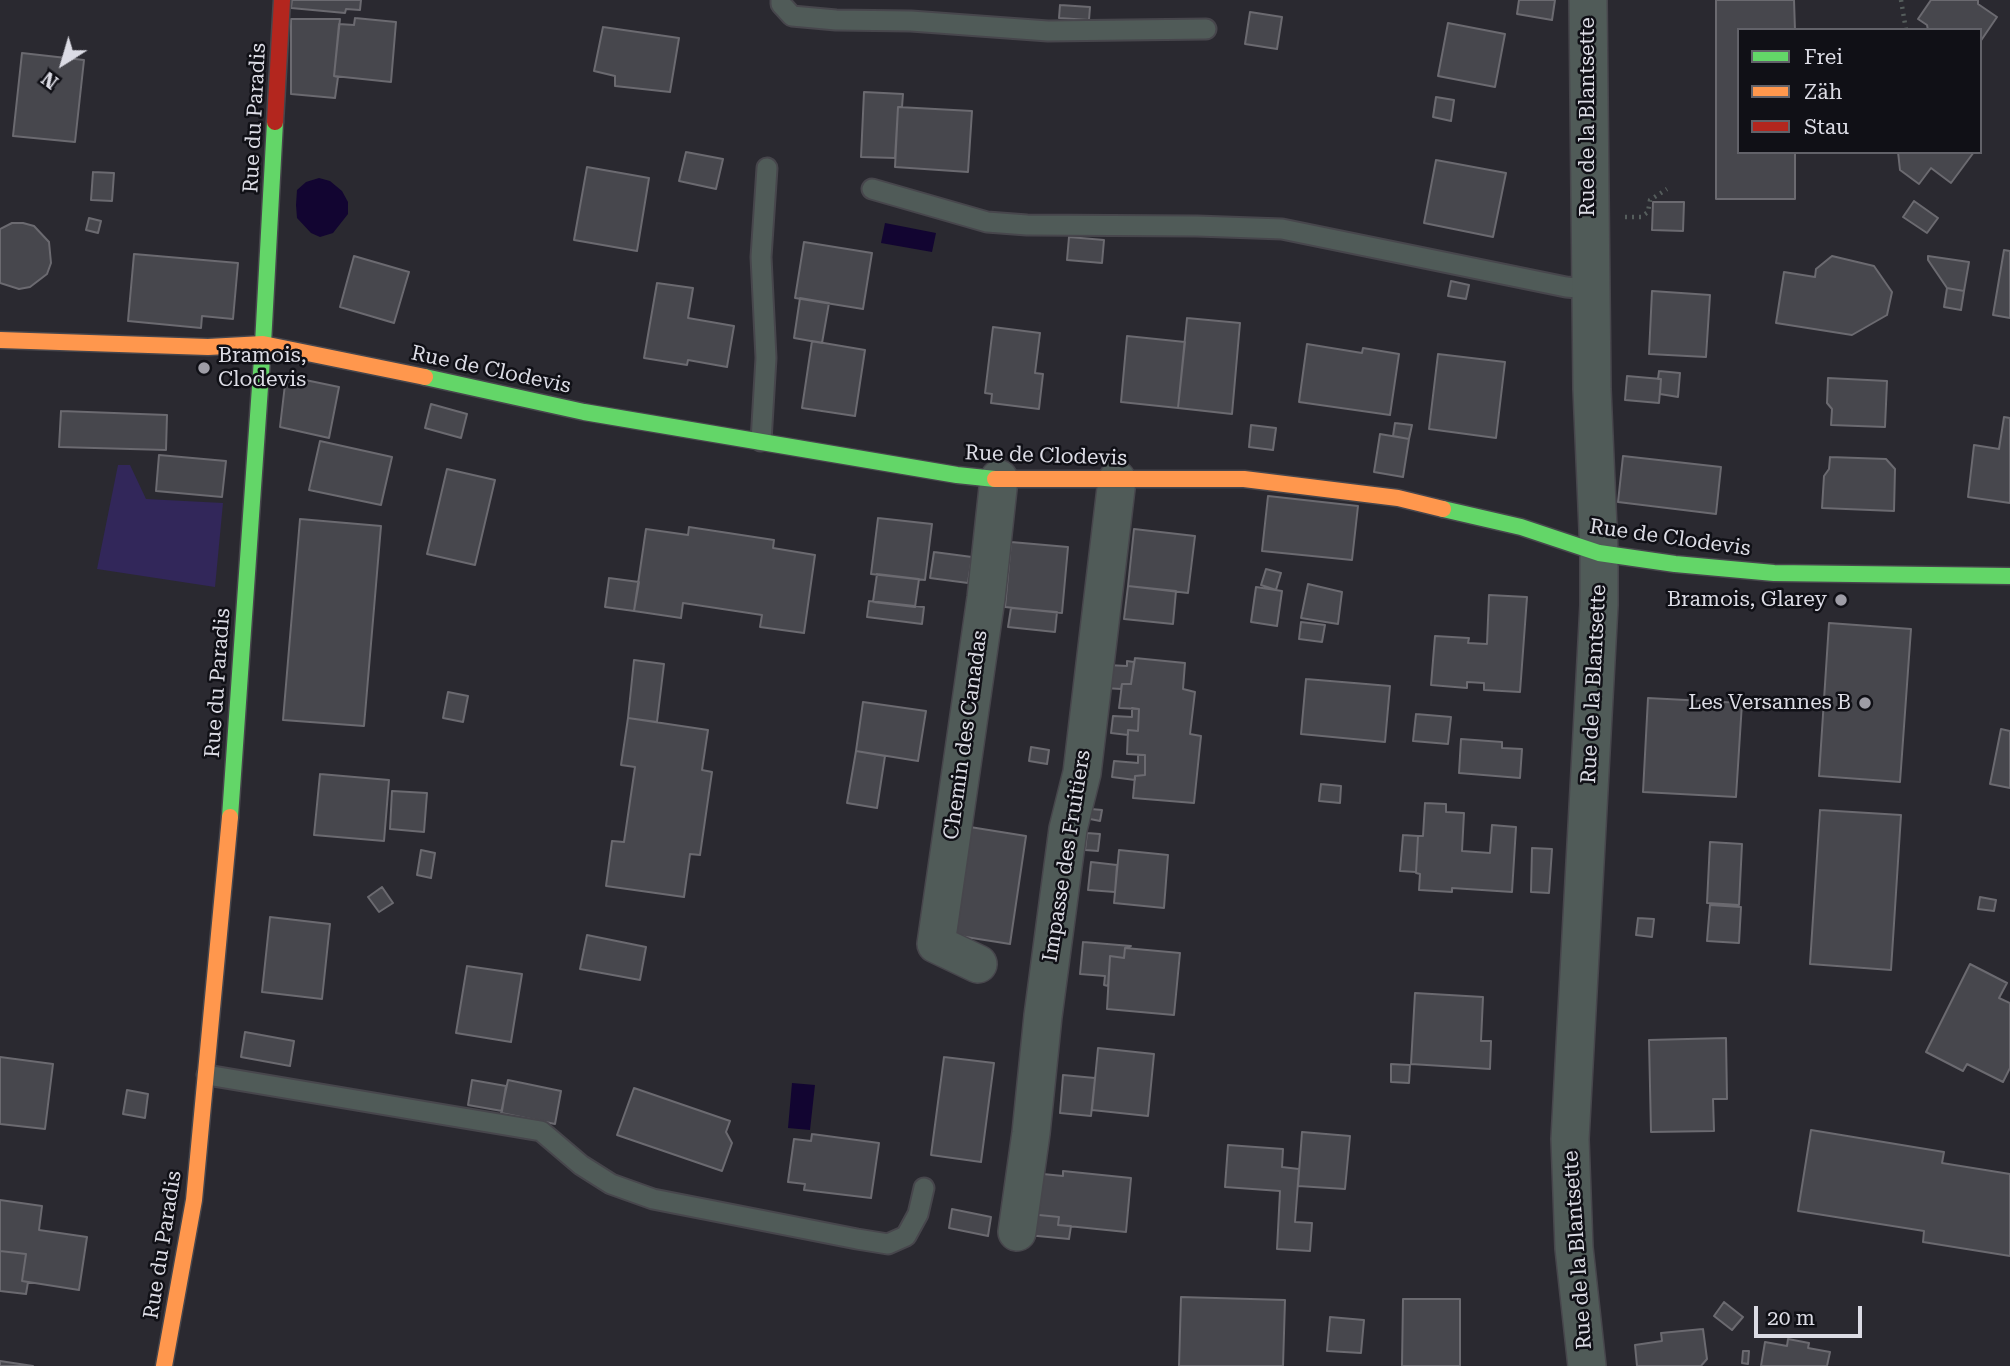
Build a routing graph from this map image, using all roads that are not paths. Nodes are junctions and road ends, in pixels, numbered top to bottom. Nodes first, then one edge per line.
1 (282, 0) edge
2 (781, 0) edge
3 (1588, 0) edge
4 (1206, 29) dead end
5 (767, 168) dead end
6 (872, 190) dead end
7 (1590, 289) junction
8 (0, 340) edge
9 (263, 344) junction
10 (761, 442) junction
11 (999, 480) junction
12 (1117, 480) junction
13 (1599, 553) junction
14 (2010, 576) edge
15 (978, 964) dead end
16 (207, 1075) junction
17 (924, 1188) dead end
18 (1017, 1232) dead end
19 (164, 1366) edge
20 (1587, 1366) edge

1 - 9 street, Rue du Paradis
2 - 4 lane
3 - 7 street, Rue de la Blantsette
5 - 10 lane
6 - 7 lane
7 - 13 street, Rue de la Blantsette
8 - 9 street, Rue de Clodevis
9 - 10 street, Rue de Clodevis
9 - 16 street, Rue du Paradis
10 - 11 street, Rue de Clodevis
11 - 12 street, Rue de Clodevis
11 - 15 street, Chemin des Canadas
12 - 13 street, Rue de Clodevis
12 - 18 street, Impasse des Fruitiers
13 - 14 street, Rue de Clodevis
13 - 20 street, Rue de la Blantsette
16 - 17 lane
16 - 19 street, Rue du Paradis

